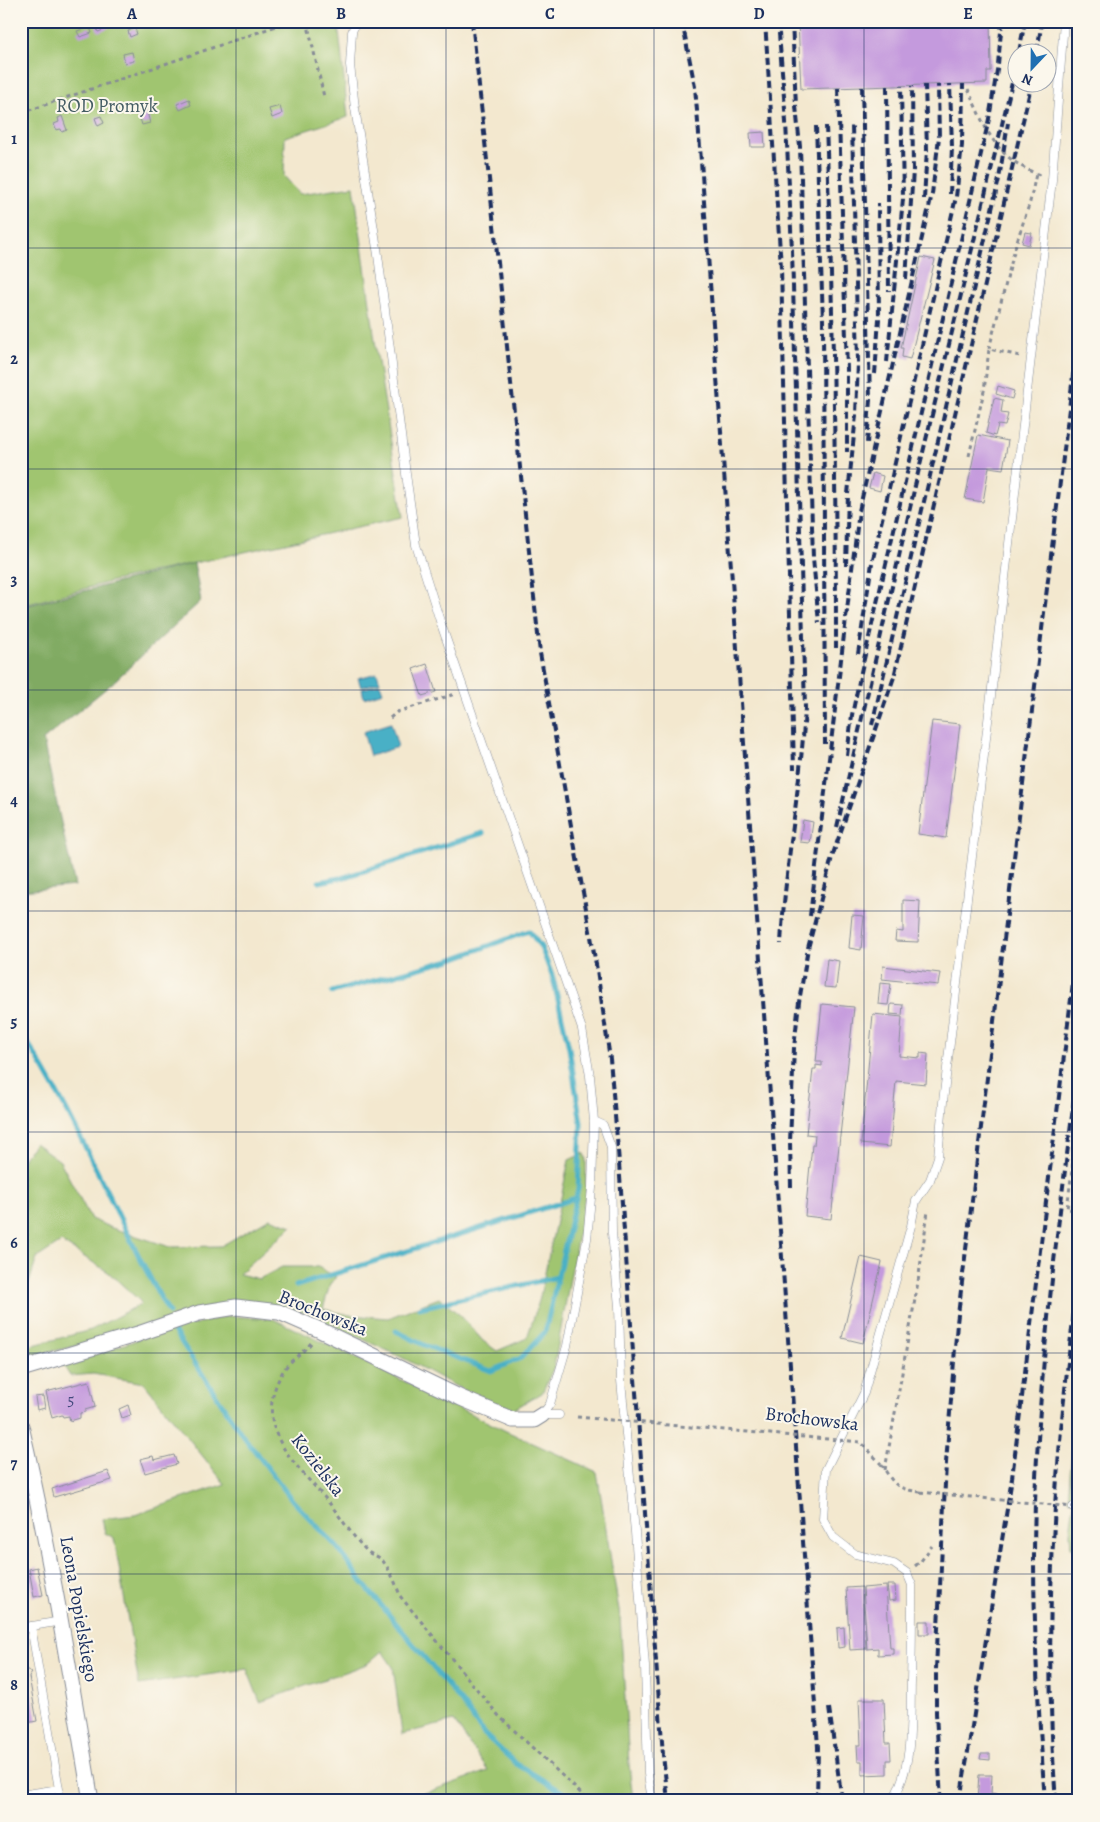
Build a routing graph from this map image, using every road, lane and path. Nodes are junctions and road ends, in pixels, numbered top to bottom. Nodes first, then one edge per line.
1 (290, 21) edge
2 (307, 21) edge
3 (356, 21) edge
4 (1064, 21) edge
5 (277, 23) edge
6 (968, 89) dead end
7 (324, 97) dead end
8 (21, 113) edge
9 (1036, 174) junction
10 (1052, 180) junction
11 (989, 349) junction
12 (1031, 358) junction
13 (970, 456) dead end
14 (465, 691) junction
15 (390, 718) dead end
16 (1079, 1116) edge
17 (594, 1122) junction
18 (924, 1188) junction
19 (1079, 1210) edge
20 (320, 1330) junction
21 (21, 1369) edge
22 (542, 1415) junction
23 (558, 1415) dead end
24 (577, 1416) dead end
25 (21, 1426) edge
26 (885, 1470) junction
27 (1076, 1510) edge
28 (932, 1546) dead end
29 (907, 1572) junction
30 (61, 1621) junction
31 (31, 1626) junction
32 (21, 1628) edge
33 (21, 1795) edge
34 (92, 1801) edge
35 (589, 1801) edge
36 (652, 1801) edge
37 (892, 1801) edge

1 - 5 path
2 - 7 path
3 - 14 lane
4 - 10 lane
5 - 8 path
6 - 9 path
9 - 10 path
9 - 11 path
10 - 12 lane
11 - 12 path
11 - 13 path
12 - 18 lane
14 - 15 path
14 - 17 lane
16 - 19 path
17 - 22 lane
17 - 36 lane
18 - 26 path
18 - 29 lane
20 - 21 street, Brochowska
20 - 22 street, Brochowska
20 - 35 path, Kozielska
22 - 23 lane
24 - 26 path, Brochowska, bridge
25 - 30 street, Leona Popielskiego
26 - 27 path, Brochowska, bridge
28 - 29 path
29 - 37 lane
30 - 31 lane
30 - 34 street, Leona Popielskiego
31 - 32 lane
31 - 33 lane

